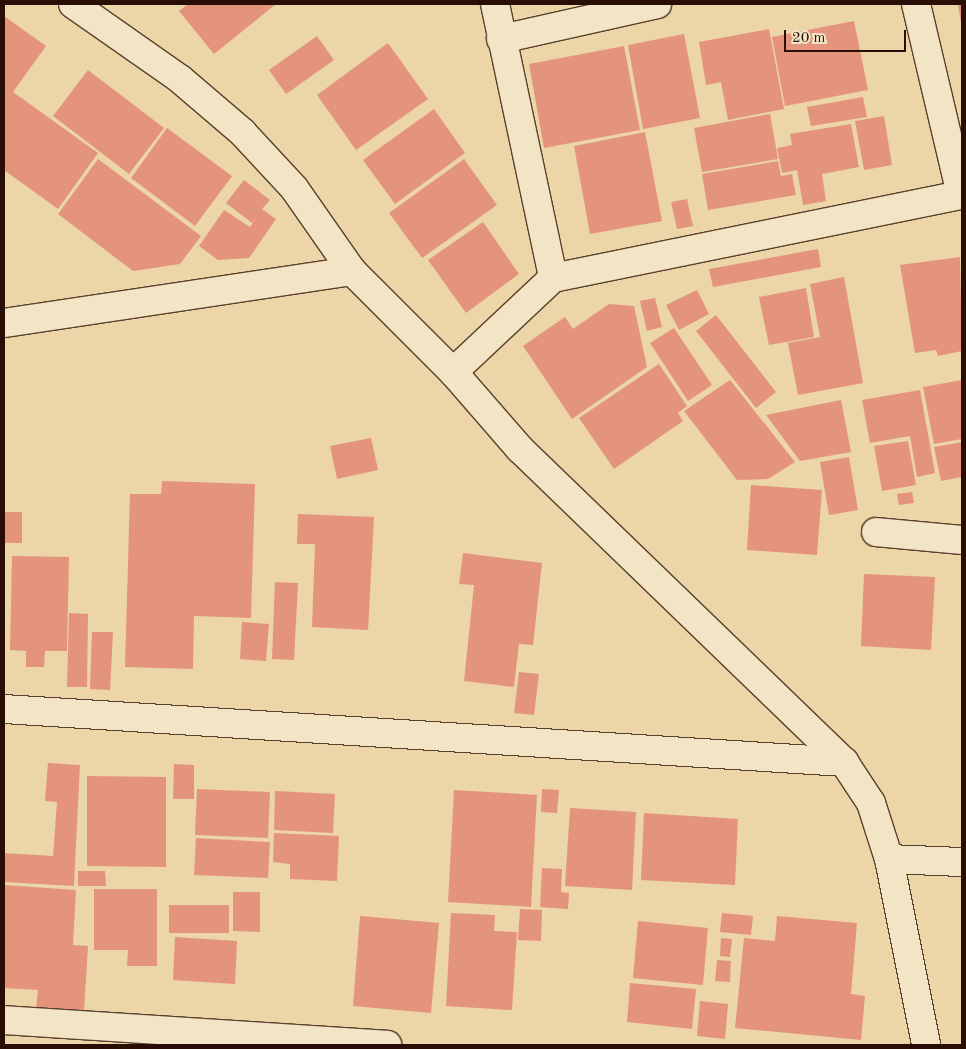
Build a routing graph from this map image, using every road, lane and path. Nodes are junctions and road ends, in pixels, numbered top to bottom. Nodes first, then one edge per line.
1 (73, 4) edge
2 (495, 4) edge
3 (657, 4) edge
4 (916, 4) edge
5 (501, 39) junction
6 (962, 195) edge
7 (352, 271) junction
8 (553, 278) junction
9 (4, 323) edge
10 (453, 372) junction
11 (876, 532) dead end
12 (962, 540) edge
13 (4, 709) edge
14 (844, 762) junction
15 (889, 859) junction
16 (962, 862) edge
17 (4, 1020) edge
18 (387, 1045) edge
19 (926, 1045) edge

1 - 7 street
2 - 5 street
3 - 5 street
4 - 6 street
5 - 8 street
6 - 8 street
7 - 9 street
7 - 10 street
8 - 10 street
10 - 14 street
11 - 12 street
13 - 14 street
14 - 15 street
15 - 16 street
15 - 19 street
17 - 18 street

